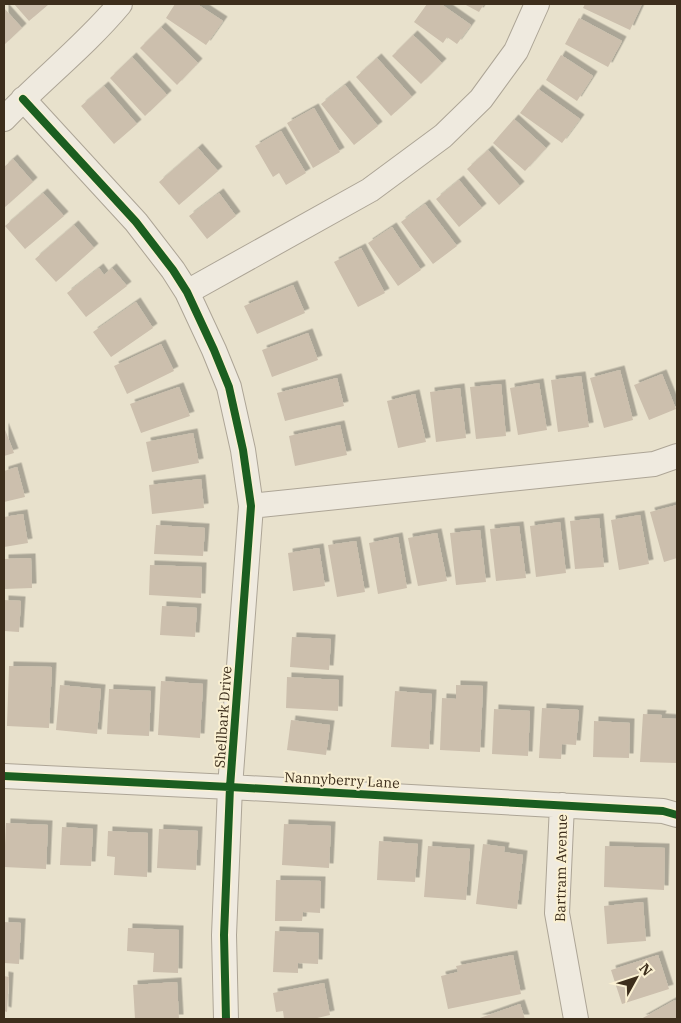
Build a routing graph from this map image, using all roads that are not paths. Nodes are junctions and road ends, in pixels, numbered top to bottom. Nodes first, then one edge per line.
1 (120, 4) edge
2 (537, 4) edge
3 (23, 99) junction
4 (4, 119) edge
5 (187, 292) junction
6 (677, 456) edge
7 (251, 506) junction
8 (4, 776) edge
9 (230, 787) junction
10 (562, 805) junction
11 (677, 815) edge
12 (226, 1019) edge
13 (576, 1019) edge

1 - 3 street
2 - 5 street
3 - 4 street
3 - 5 street, Shellbark Drive
5 - 7 street, Shellbark Drive
6 - 7 street
7 - 9 street, Shellbark Drive
8 - 9 street, Nannyberry Lane
9 - 10 street, Nannyberry Lane
9 - 12 street, Shellbark Drive
10 - 11 street, Nannyberry Lane
10 - 13 street, Bartram Avenue

